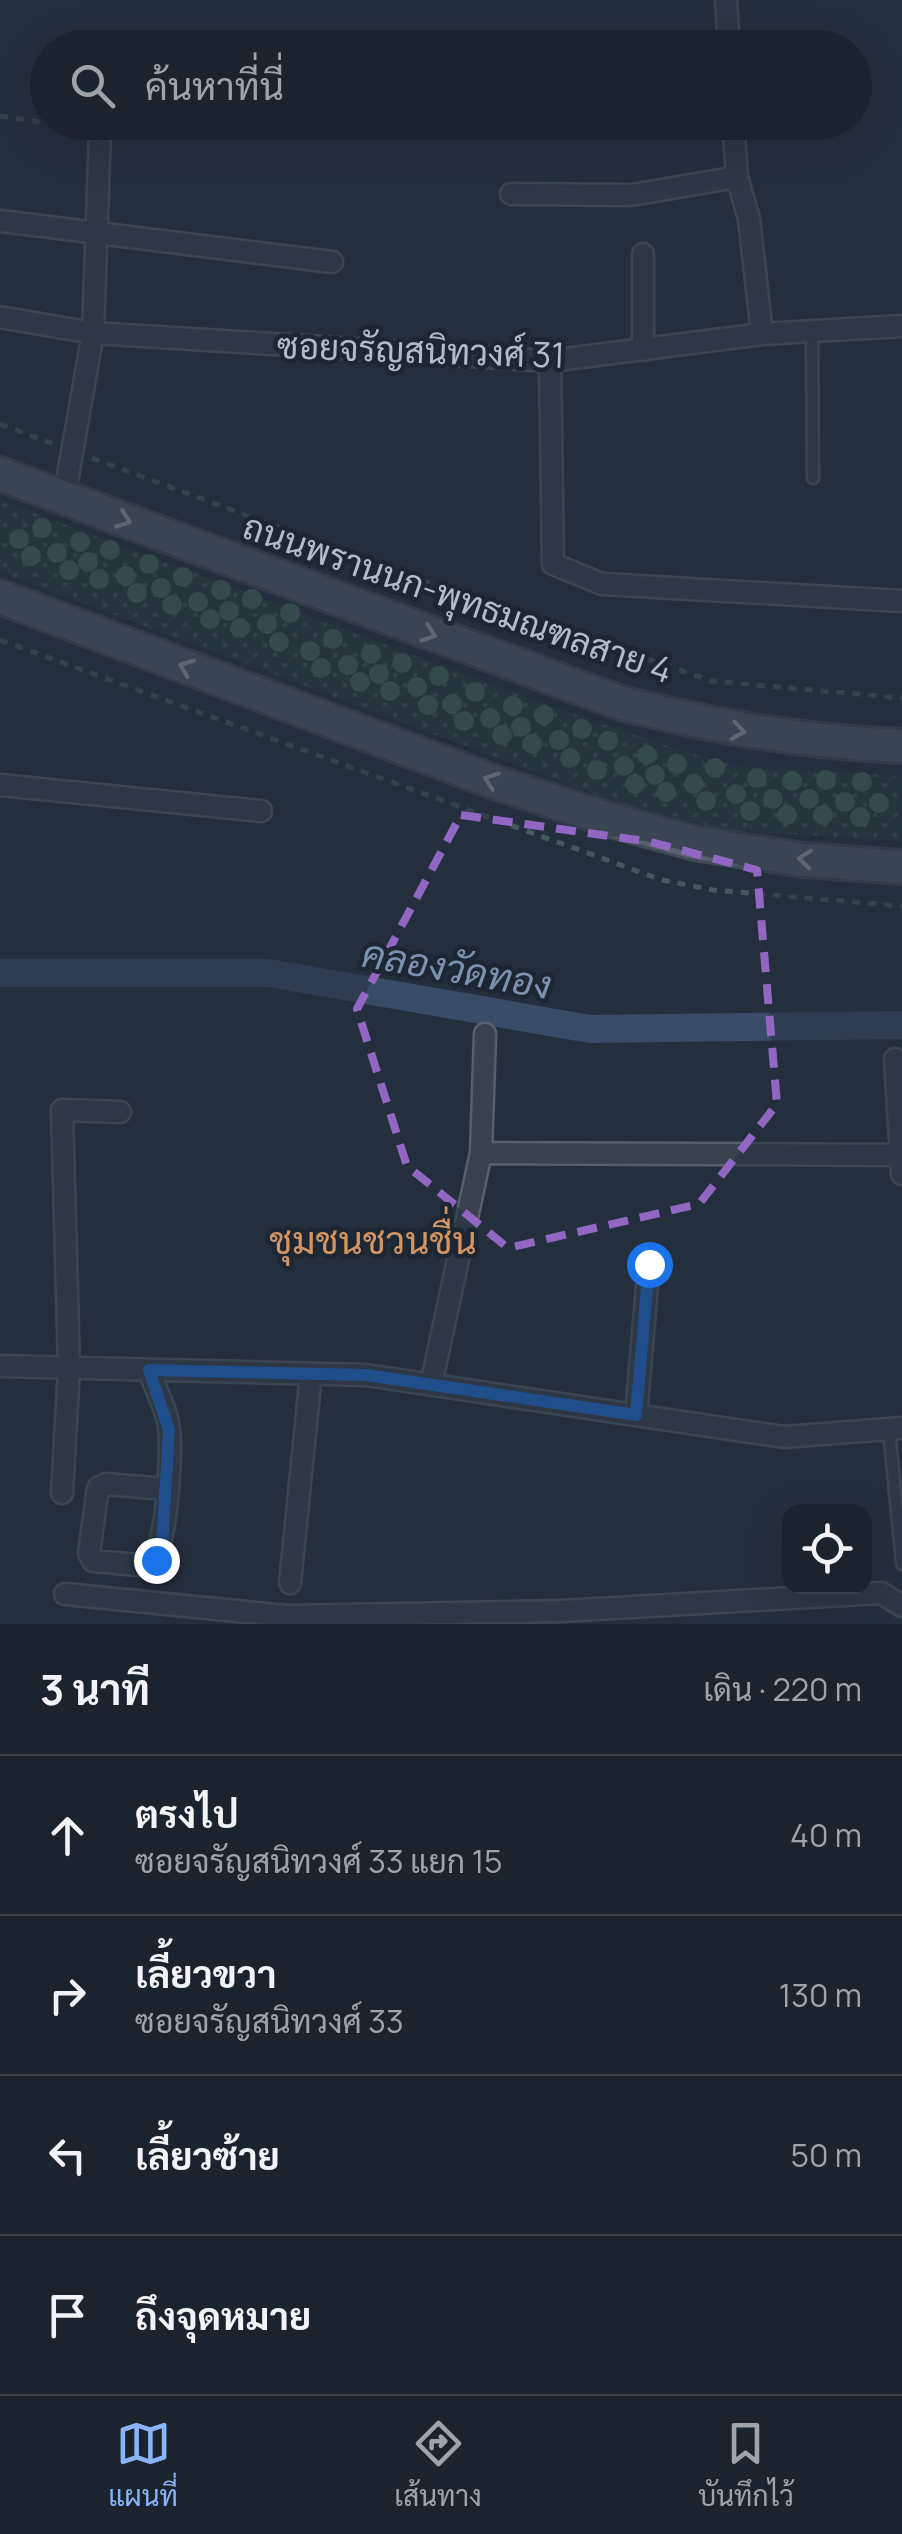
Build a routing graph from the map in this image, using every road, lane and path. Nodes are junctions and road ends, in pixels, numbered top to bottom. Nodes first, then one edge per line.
1 (726, 0) edge
2 (728, 30) edge
3 (0, 116) edge
4 (30, 120) edge
5 (99, 140) edge
6 (734, 140) edge
7 (736, 177) junction
8 (511, 194) dead end
9 (0, 221) edge
10 (94, 235) junction
11 (643, 254) dead end
12 (332, 262) dead end
13 (0, 317) edge
14 (902, 326) edge
15 (812, 331) junction
16 (93, 333) junction
17 (762, 334) junction
18 (643, 350) junction
19 (550, 362) junction
20 (0, 424) edge
21 (72, 451) junction
22 (0, 474) edge
23 (814, 478) dead end
24 (64, 498) junction
25 (0, 597) edge
26 (902, 601) edge
27 (902, 698) edge
28 (902, 746) edge
29 (0, 785) edge
30 (260, 811) dead end
31 (902, 868) edge
32 (485, 1034) dead end
33 (895, 1059) dead end
34 (120, 1112) dead end
35 (480, 1153) junction
36 (901, 1155) edge
37 (902, 1174) edge
38 (649, 1264) dead end
39 (0, 1366) edge
40 (69, 1368) junction
41 (149, 1370) junction
42 (311, 1374) junction
43 (431, 1385) junction
44 (636, 1415) junction
45 (896, 1428) edge
46 (166, 1490) junction
47 (62, 1493) dead end
48 (902, 1564) edge
49 (290, 1583) dead end
50 (64, 1594) dead end
51 (902, 1606) edge

1 - 2 street
3 - 4 path
5 - 10 street
6 - 7 street
7 - 8 street
7 - 17 street
9 - 10 street
10 - 12 street
10 - 16 street
11 - 18 street
13 - 16 street, ซอยจรัญสนิทวงศ์ 31
14 - 15 street, ซอยจรัญสนิทวงศ์ 31
15 - 17 street, ซอยจรัญสนิทวงศ์ 31
15 - 23 lane
16 - 19 street, ซอยจรัญสนิทวงศ์ 31
16 - 21 street
17 - 18 street, ซอยจรัญสนิทวงศ์ 31
18 - 19 street, ซอยจรัญสนิทวงศ์ 31
19 - 26 street
20 - 21 path
21 - 24 street
21 - 27 path
22 - 24 main road, ถนนพรานนก-พุทธมณฑลสาย 4
24 -> 28 main road, ถนนพรานนก-พุทธมณฑลสาย 4
31 -> 25 main road
29 - 30 street
32 - 35 street
33 - 36 street
34 - 40 street
35 - 36 street
35 - 43 street
36 - 37 street
38 - 44 street
39 - 40 street
40 - 41 street
40 - 47 street
41 - 42 street
41 - 46 street
42 - 43 street
42 - 49 street
43 - 44 street
44 - 45 street
45 - 48 lane
46 - 46 street
50 - 51 street

